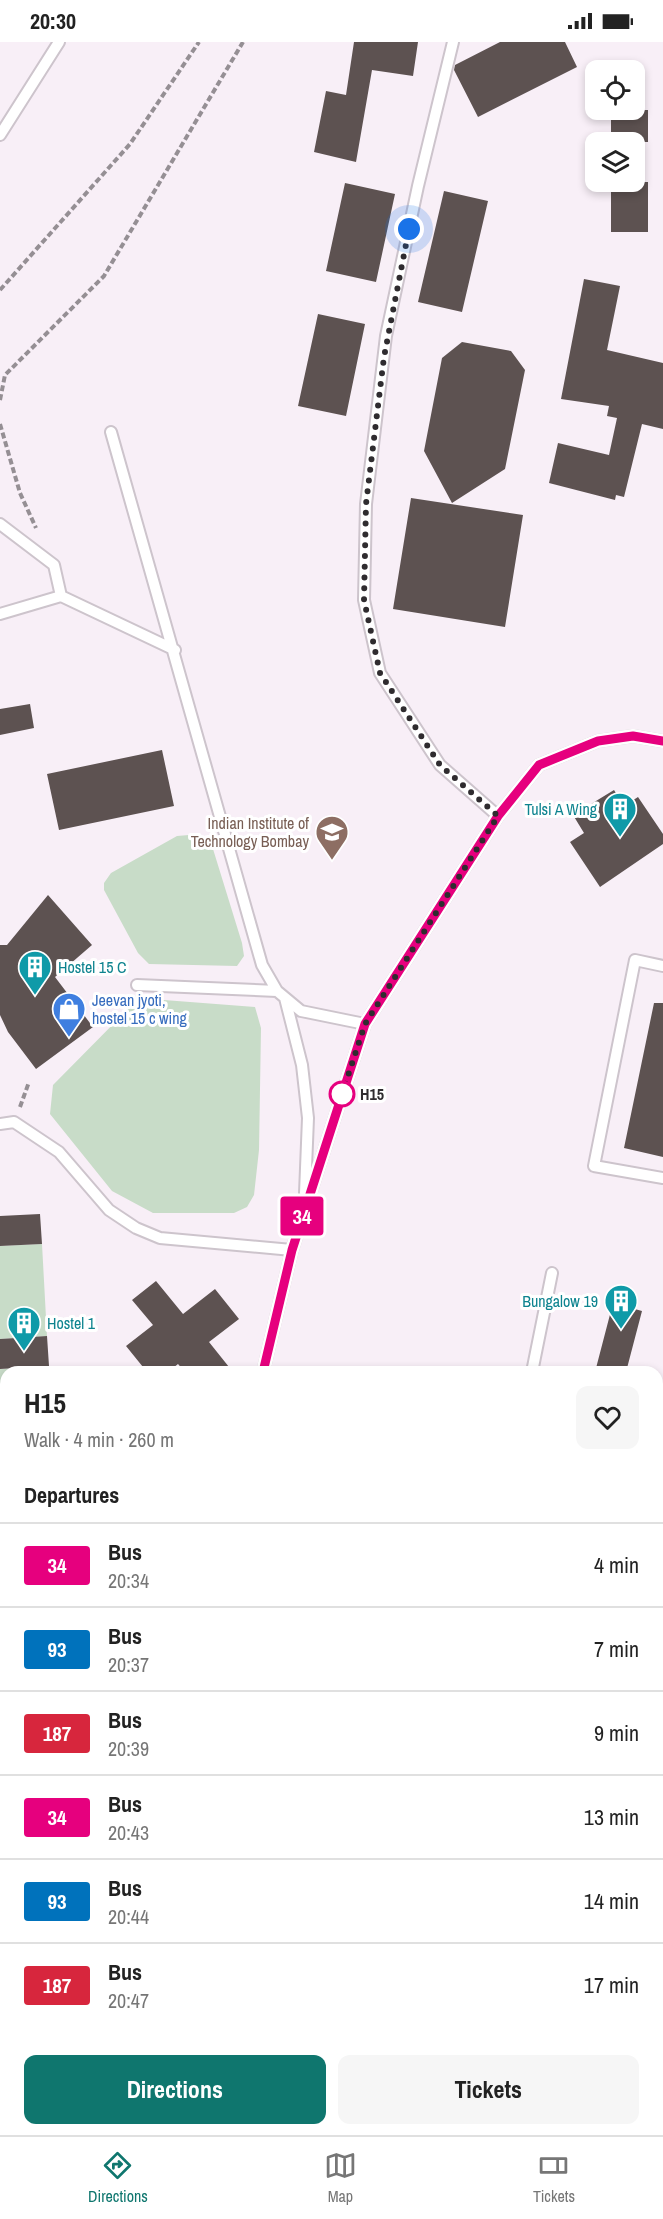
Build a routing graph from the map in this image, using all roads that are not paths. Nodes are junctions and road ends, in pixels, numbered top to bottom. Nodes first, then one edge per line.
1 (59, 42) edge
2 (453, 42) edge
3 (0, 135) edge
4 (111, 432) dead end
5 (0, 524) edge
6 (61, 596) junction
7 (0, 614) edge
8 (175, 650) junction
9 (663, 741) edge
10 (498, 816) junction
11 (663, 966) edge
12 (137, 985) dead end
13 (281, 994) junction
14 (365, 1024) junction
15 (0, 1124) edge
16 (663, 1178) edge
17 (305, 1207) junction
18 (292, 1250) junction
19 (552, 1273) dead end
20 (264, 1366) edge
21 (533, 1366) edge

1 - 3 lane
2 - 10 lane
4 - 8 lane
5 - 6 lane
6 - 7 lane
6 - 8 lane
8 - 13 lane
9 - 10 lane
10 - 14 lane
11 - 16 lane
12 - 13 lane
13 - 14 lane
13 - 17 lane
14 - 17 lane
15 - 18 lane
17 - 18 lane
18 - 20 lane
19 - 21 lane

